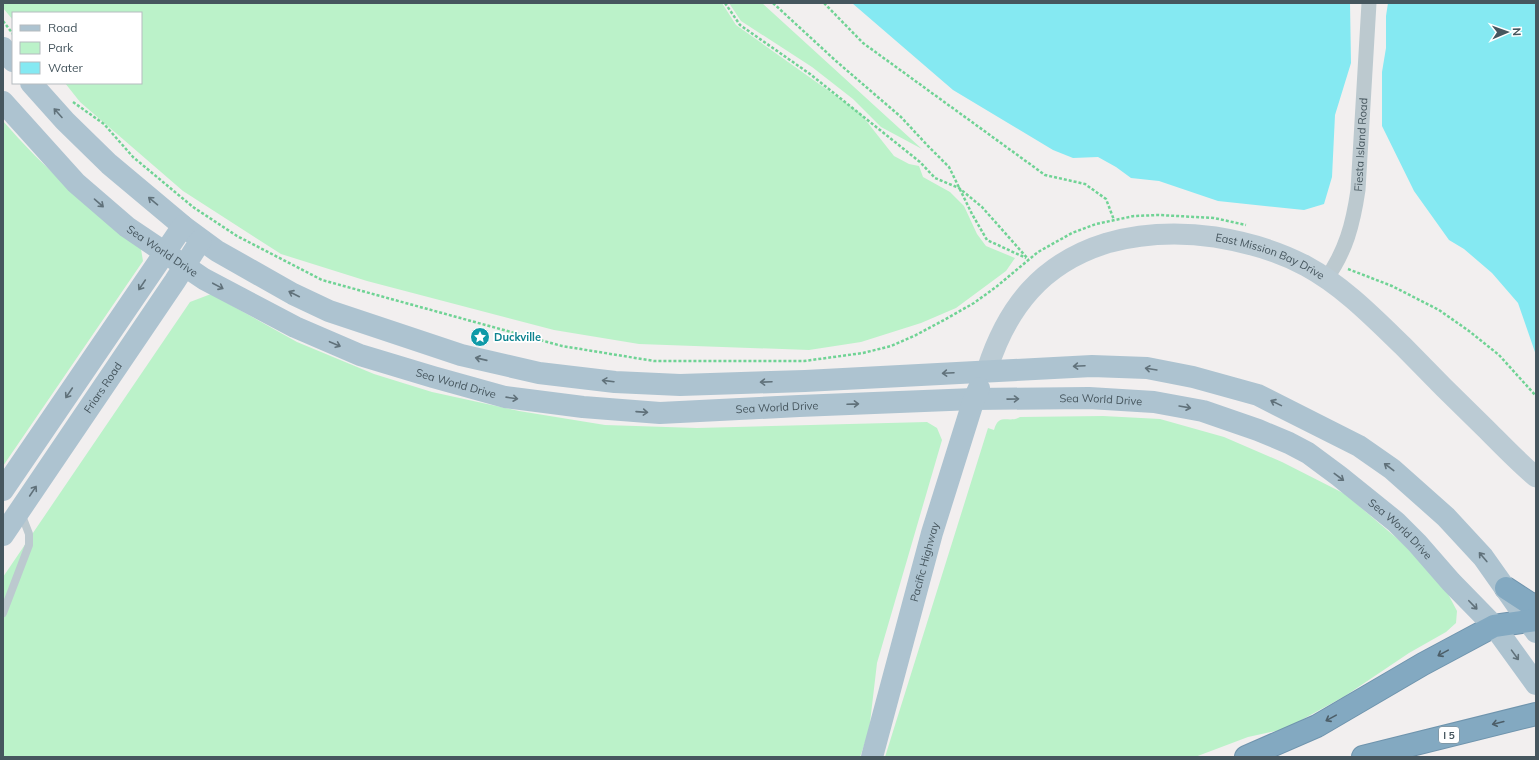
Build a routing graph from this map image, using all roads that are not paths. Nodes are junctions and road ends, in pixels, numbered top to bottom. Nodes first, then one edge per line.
1 (1369, 3) edge
2 (3, 48) edge
3 (12, 60) edge
4 (32, 84) edge
5 (3, 102) edge
6 (183, 226) junction
7 (201, 240) junction
8 (165, 253) junction
9 (185, 267) junction
10 (1326, 279) junction
11 (987, 370) junction
12 (974, 399) junction
13 (1536, 477) edge
14 (3, 490) edge
15 (20, 511) junction
16 (3, 535) edge
17 (1506, 588) joint
18 (3, 613) edge
19 (1534, 619) edge
20 (1494, 626) junction
21 (1536, 684) edge
22 (1536, 714) edge
23 (872, 757) edge
24 (1246, 757) edge
25 (1363, 757) edge

1 - 10 street, Fiesta Island Road
2 - 3 main road
6 -> 4 main road
5 -> 8 main road, Sea World Drive
6 - 7 main road
6 - 8 main road
7 - 9 main road, Friars Road
11 -> 7 main road
8 - 9 main road, Sea World Drive
8 -> 14 main road
9 -> 12 main road, Sea World Drive
15 -> 9 main road, Friars Road
10 - 11 main road, East Mission Bay Drive
10 - 13 main road, East Mission Bay Drive
11 - 12 main road, Pacific Highway
17 -> 11 main road
12 -> 20 main road, Sea World Drive
12 - 23 main road, Pacific Highway
15 - 16 main road, Friars Road
15 - 18 lane
17 - 19 highway
19 - 20 highway
20 -> 21 main road, Sea World Drive
20 -> 24 highway
22 -> 25 highway, I 5

